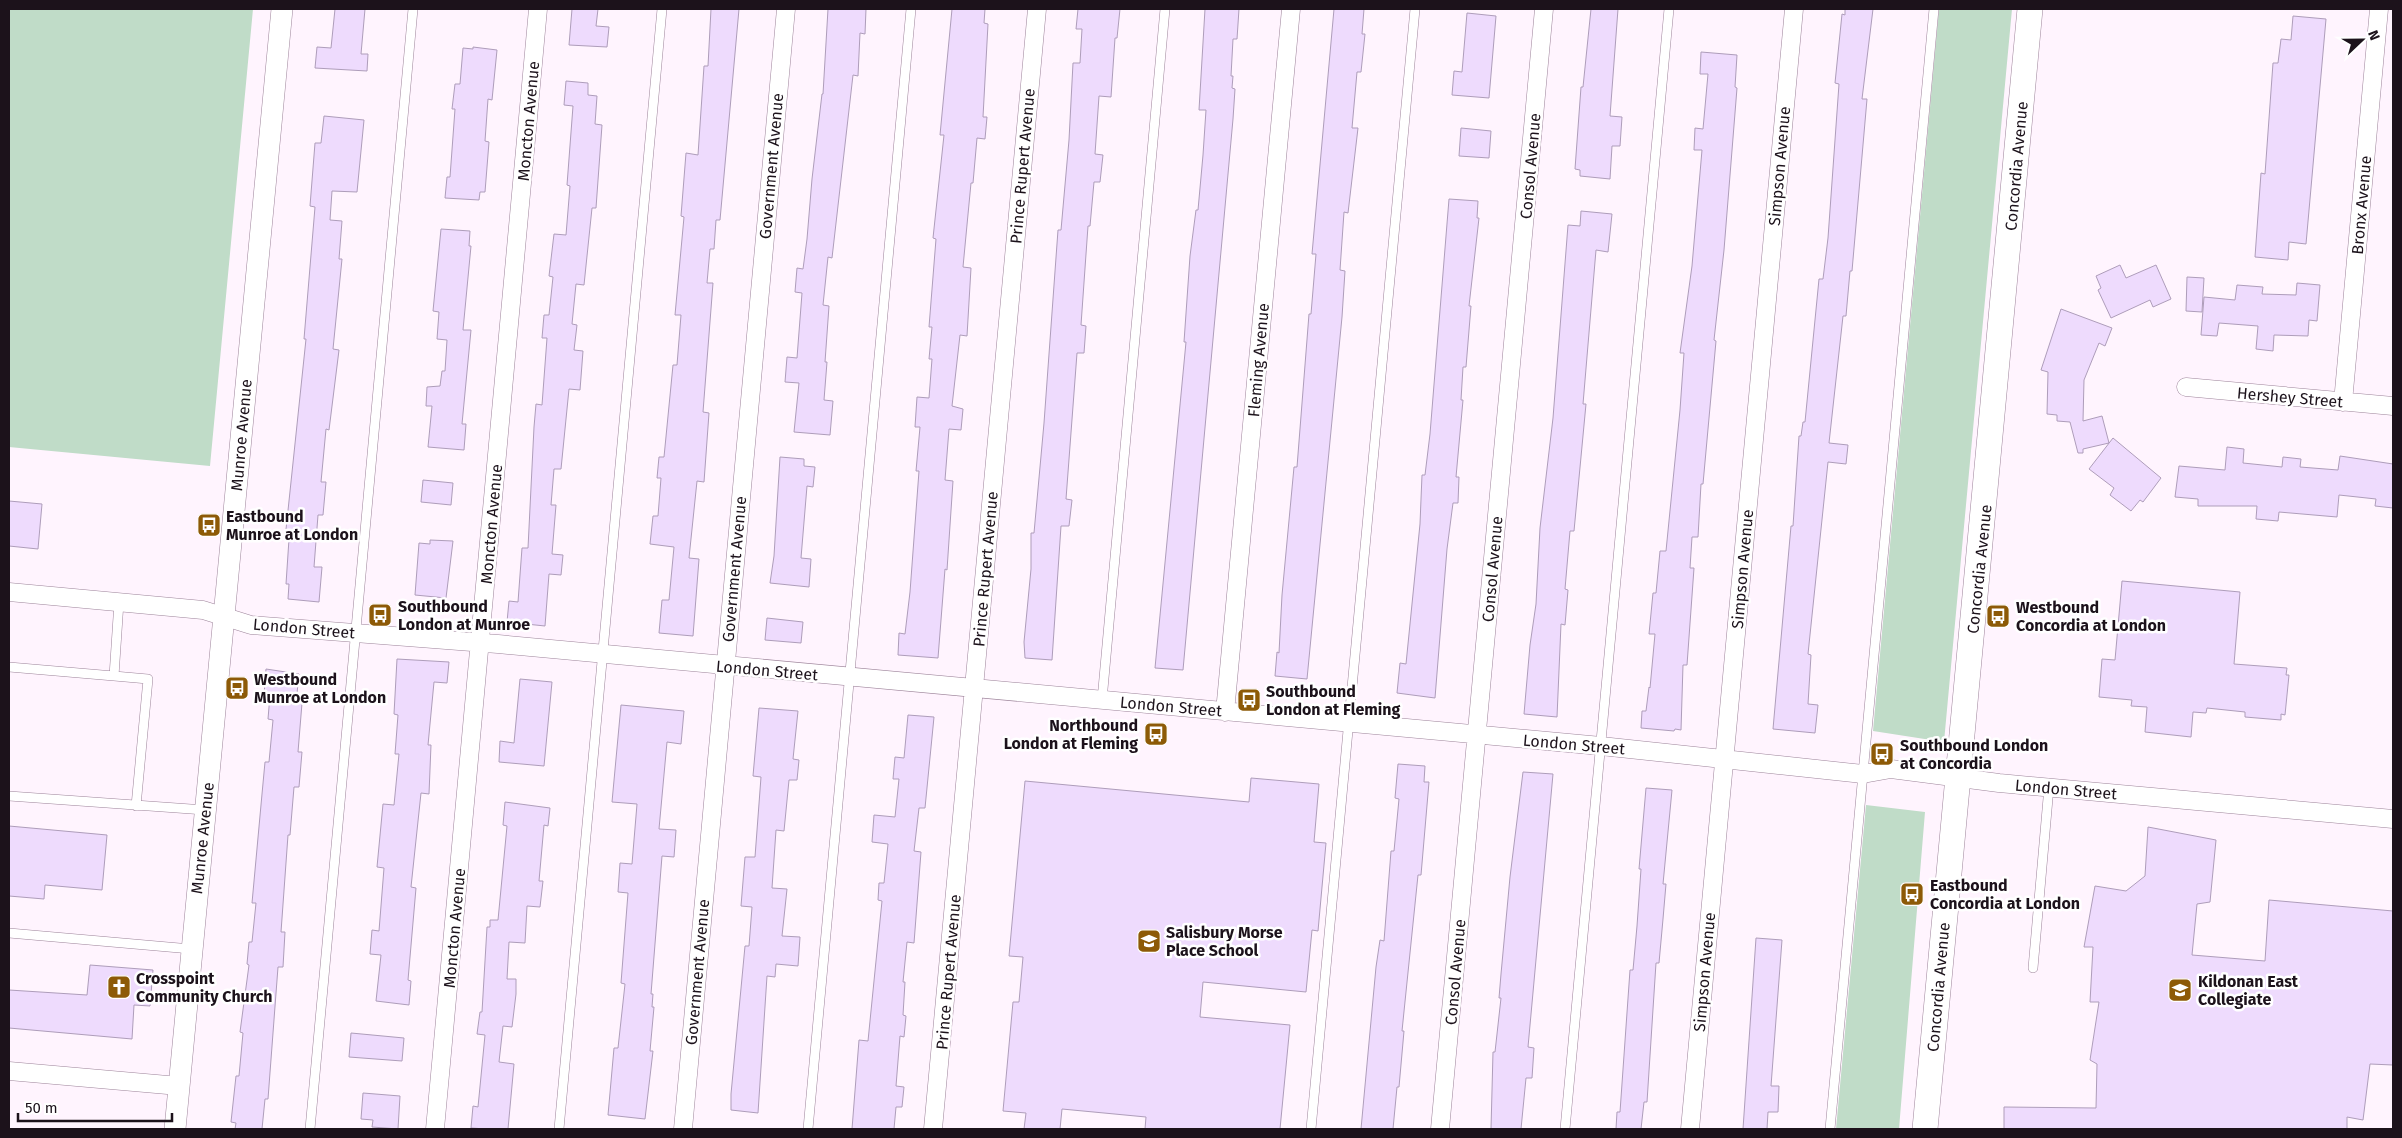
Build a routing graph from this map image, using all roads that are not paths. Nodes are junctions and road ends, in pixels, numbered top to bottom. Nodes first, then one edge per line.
1 (282, 9) edge
2 (413, 9) edge
3 (538, 9) edge
4 (662, 9) edge
5 (786, 9) edge
6 (911, 9) edge
7 (1037, 9) edge
8 (1166, 9) edge
9 (1290, 9) edge
10 (1415, 9) edge
11 (1544, 9) edge
12 (1669, 9) edge
13 (1794, 9) edge
14 (1934, 9) edge
15 (2030, 9) edge
16 (2380, 9) edge
17 (2186, 387) dead end
18 (2343, 402) junction
19 (2393, 406) edge
20 (9, 592) edge
21 (119, 602) junction
22 (224, 615) junction
23 (355, 632) junction
24 (480, 642) junction
25 (602, 654) junction
26 (726, 666) junction
27 (9, 667) edge
28 (114, 676) junction
29 (849, 676) junction
30 (974, 688) junction
31 (1102, 700) junction
32 (1226, 712) junction
33 (1349, 723) junction
34 (1477, 735) junction
35 (1601, 746) junction
36 (1724, 759) junction
37 (1863, 774) junction
38 (1958, 776) junction
39 (2049, 787) junction
40 (9, 796) edge
41 (136, 806) junction
42 (205, 810) junction
43 (2393, 819) edge
44 (9, 932) edge
45 (192, 949) junction
46 (2033, 968) dead end
47 (9, 1071) edge
48 (179, 1086) junction
49 (175, 1129) edge
50 (310, 1129) edge
51 (435, 1129) edge
52 (559, 1129) edge
53 (683, 1129) edge
54 (808, 1129) edge
55 (933, 1129) edge
56 (1311, 1129) edge
57 (1440, 1129) edge
58 (1565, 1129) edge
59 (1690, 1129) edge
60 (1830, 1129) edge
61 (1925, 1129) edge

1 - 22 street, Munroe Avenue
2 - 23 lane
3 - 24 street, Moncton Avenue
4 - 25 lane
5 - 26 street, Government Avenue
6 - 29 lane
7 - 30 street, Prince Rupert Avenue
8 - 31 lane
9 - 32 street, Fleming Avenue
10 - 33 lane
11 - 34 street, Consol Avenue
12 - 35 lane
13 - 36 street, Simpson Avenue
14 - 37 lane
15 - 38 main road, Concordia Avenue
16 - 18 street, Bronx Avenue
17 - 18 street, Hershey Street
18 - 19 street, Hershey Street
20 - 21 street, London Street
21 - 22 street, London Street
21 - 28 lane
22 - 23 street, London Street
22 - 42 street, Munroe Avenue
23 - 24 street, London Street
23 - 50 lane
24 - 25 street, London Street
24 - 51 street, Moncton Avenue
25 - 26 street, London Street
25 - 52 lane
26 - 29 street, London Street
26 - 53 street, Government Avenue
27 - 28 lane
28 - 41 lane
29 - 30 street, London Street
29 - 54 lane
30 - 31 street, London Street
30 - 55 street, Prince Rupert Avenue
31 - 32 street, London Street
32 - 33 street, London Street
33 - 34 street, London Street
33 - 56 lane
34 - 35 street, London Street
34 - 57 street, Consol Avenue
35 - 36 street, London Street
35 - 58 lane
36 - 37 street, London Street
36 - 59 street, Simpson Avenue
37 - 38 street, London Street
37 - 60 lane
38 - 39 street, London Street
38 - 61 main road, Concordia Avenue
39 - 43 street, London Street
39 - 46 lane
40 - 41 lane
41 - 42 lane
42 - 45 street, Munroe Avenue
44 - 45 lane
45 - 48 street, Munroe Avenue
47 - 48 street
48 - 49 street, Munroe Avenue

